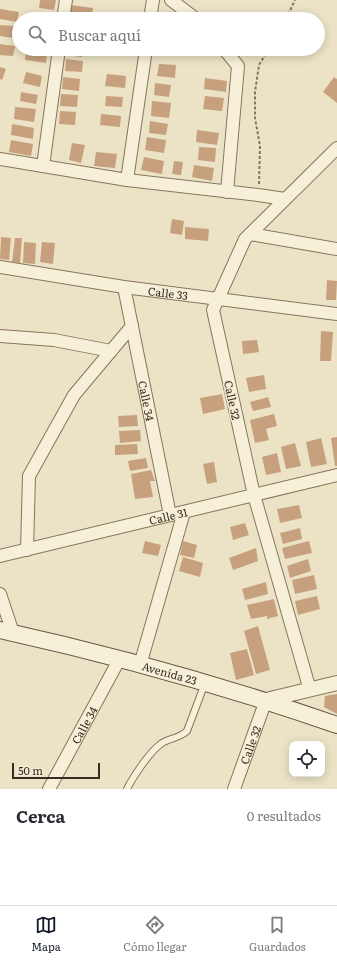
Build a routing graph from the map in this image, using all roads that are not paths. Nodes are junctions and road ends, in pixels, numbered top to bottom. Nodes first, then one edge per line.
1 (66, 0) edge
2 (153, 0) edge
3 (171, 0) edge
4 (64, 12) edge
5 (151, 12) edge
6 (187, 12) edge
7 (58, 56) edge
8 (145, 56) edge
9 (230, 56) edge
10 (337, 148) edge
11 (0, 160) edge
12 (43, 166) junction
13 (127, 180) junction
14 (227, 192) junction
15 (285, 199) junction
16 (250, 234) junction
17 (337, 249) edge
18 (0, 267) edge
19 (124, 287) junction
20 (218, 300) junction
21 (337, 314) edge
22 (132, 326) junction
23 (0, 336) edge
24 (111, 351) junction
25 (337, 476) edge
26 (254, 495) junction
27 (184, 512) junction
28 (170, 515) junction
29 (27, 550) junction
30 (0, 556) edge
31 (0, 594) edge
32 (7, 631) edge
33 (119, 660) junction
34 (140, 665) junction
35 (205, 683) junction
36 (337, 683) edge
37 (310, 690) junction
38 (266, 700) junction
39 (337, 725) edge
40 (49, 789) edge
41 (127, 789) edge
42 (234, 789) edge

1 - 4 street
2 - 5 street
3 - 6 street
7 - 12 street
8 - 13 street
9 - 14 street
10 - 15 street, Calle 32
11 - 12 street
12 - 13 street
13 - 14 street
14 - 15 street
15 - 16 street, Calle 32
16 - 17 street
16 - 20 street, Calle 32
18 - 19 street, Calle 33
19 - 20 street, Calle 33
19 - 22 street, Calle 34
20 - 21 street, Calle 33
20 - 26 street, Calle 32
22 - 24 street
22 - 28 street, Calle 34
23 - 24 street
24 - 29 street
25 - 26 street, Calle 31
26 - 27 street, Calle 31
26 - 37 street, Calle 32
27 - 28 street, Calle 31
27 - 34 street
28 - 29 street, Calle 31
29 - 30 street, Calle 31
31 - 32 street
32 - 33 main road, Avenida 23
33 - 34 main road, Avenida 23
33 - 40 street, Calle 34
34 - 35 main road, Avenida 23
35 - 38 main road, Avenida 23
35 - 41 lane
36 - 37 street
37 - 38 street
38 - 39 main road, Avenida 23
38 - 42 street, Calle 32

